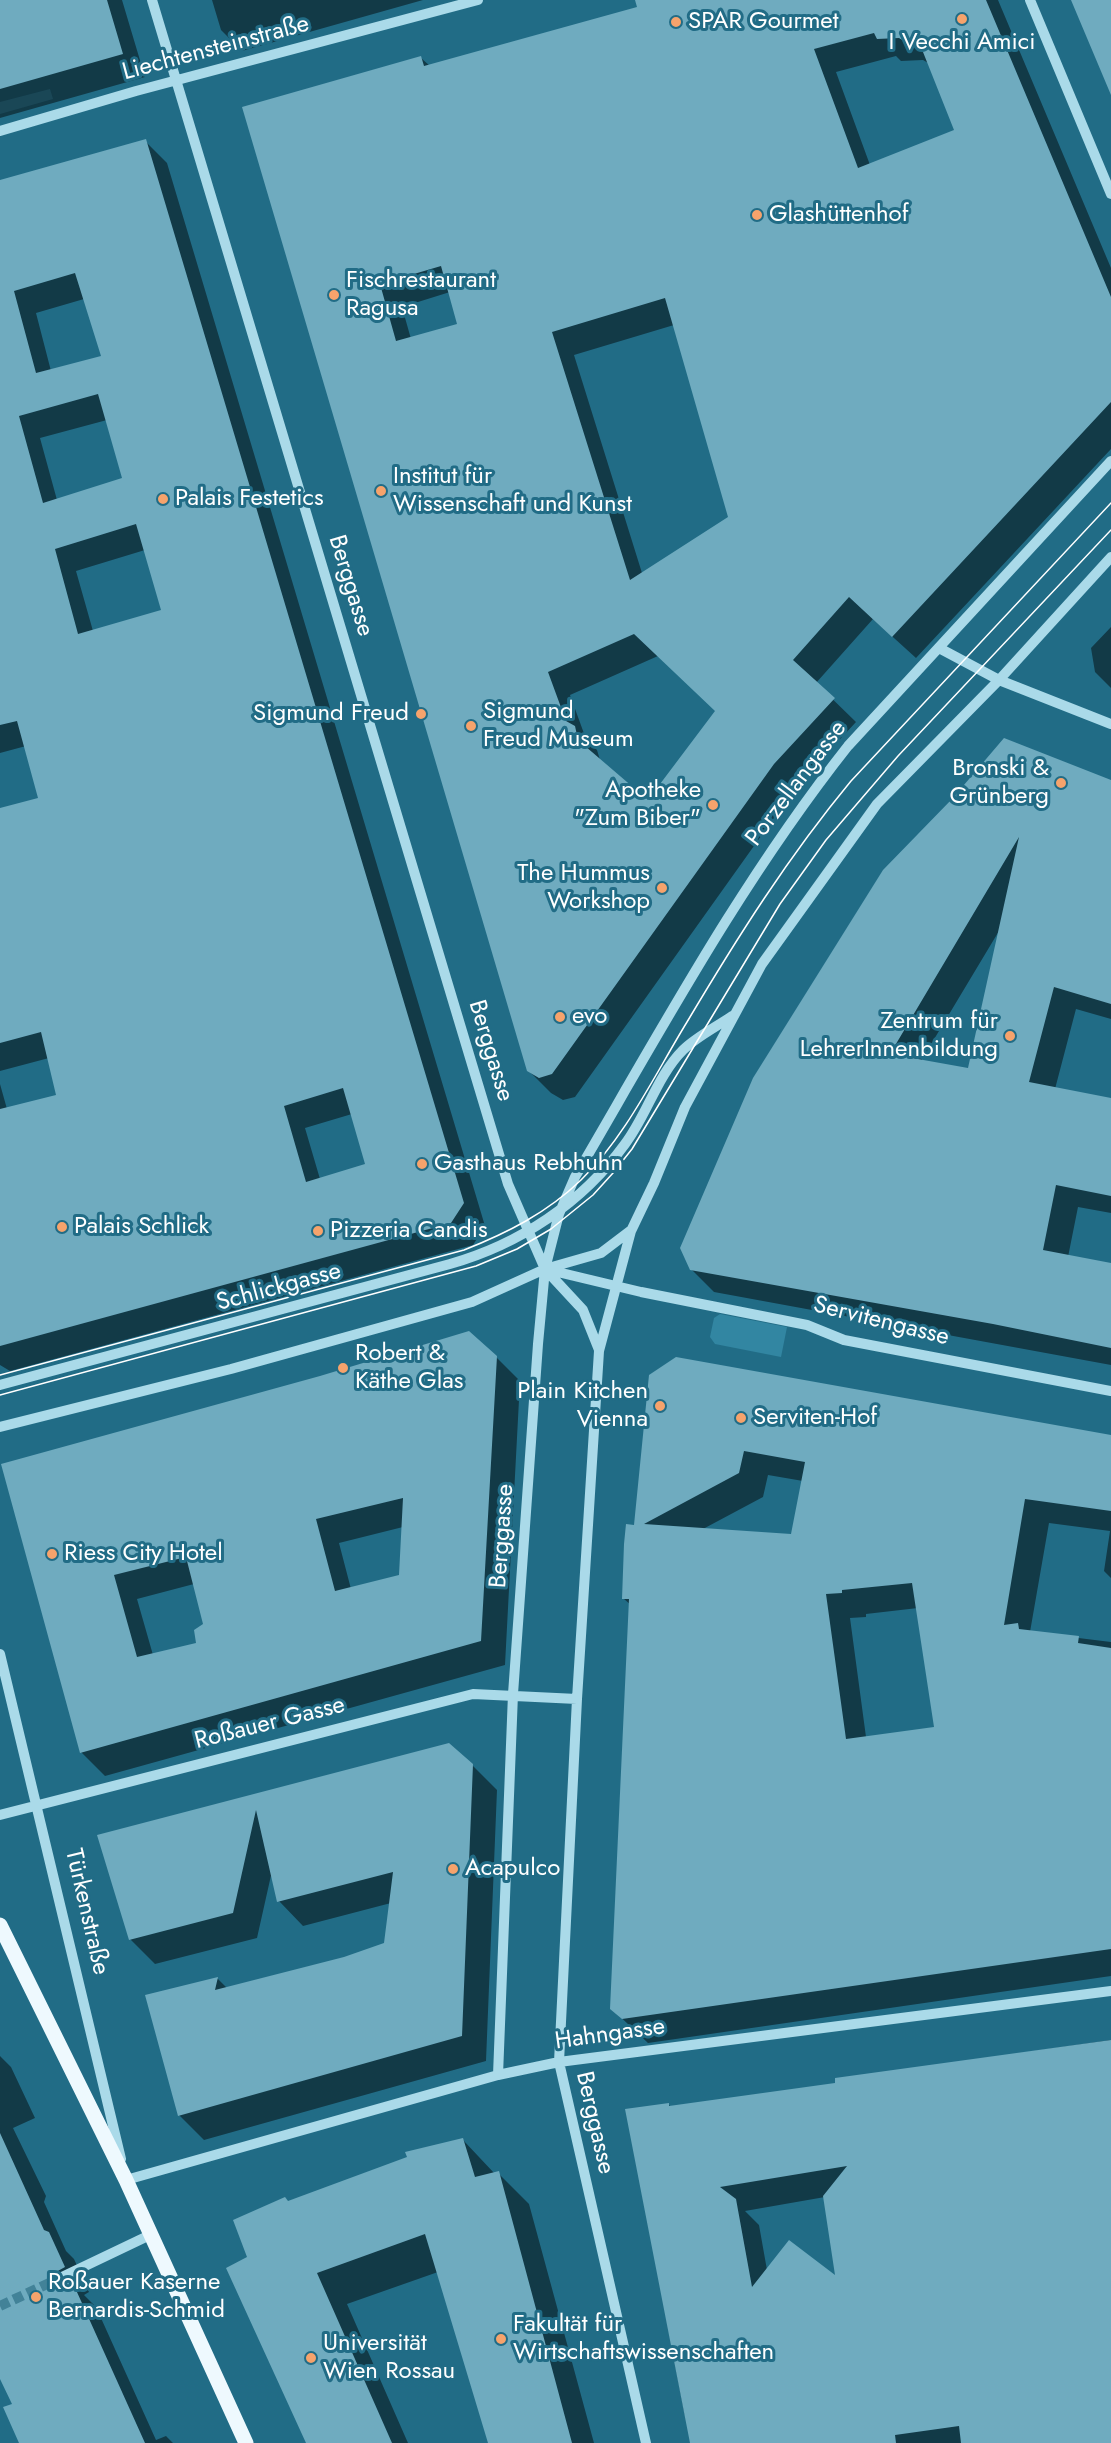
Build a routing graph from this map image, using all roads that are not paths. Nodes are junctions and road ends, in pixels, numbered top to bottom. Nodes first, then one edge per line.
1 (152, 0) edge
2 (478, 0) edge
3 (1030, 0) edge
4 (176, 81) junction
5 (0, 131) edge
6 (1111, 194) edge
7 (1111, 461) edge
8 (1111, 557) edge
9 (939, 648) junction
10 (999, 680) junction
11 (1111, 724) edge
12 (735, 1015) junction
13 (561, 1210) junction
14 (528, 1231) junction
15 (631, 1231) junction
16 (545, 1269) junction
17 (615, 1286) junction
18 (599, 1350) junction
19 (0, 1385) edge
20 (1111, 1392) edge
21 (0, 1427) edge
22 (0, 1654) edge
23 (513, 1694) junction
24 (577, 1699) junction
25 (38, 1805) junction
26 (0, 1815) edge
27 (0, 1925) edge
28 (1111, 1991) edge
29 (559, 2062) junction
30 (498, 2075) junction
31 (126, 2180) junction
32 (150, 2235) junction
33 (62, 2277) tunnel mouth
34 (246, 2443) edge
35 (646, 2443) edge

1 - 4 street, Berggasse
2 - 4 street, Liechtensteinstraße
3 - 6 street
4 - 5 street, Liechtensteinstraße
4 - 14 street, Berggasse
7 - 9 street, Porzellangasse
8 - 10 street
9 - 10 street
9 - 13 street, Porzellangasse
10 - 11 street
10 - 12 street
12 - 13 street, Schlickgasse
12 - 15 street
13 - 14 street, Schlickgasse
13 - 16 street, Porzellangasse
14 - 16 street, Berggasse
14 - 19 street, Schlickgasse
15 - 16 street
15 - 17 street
16 - 17 street, Servitengasse
16 - 18 street
16 - 21 street
16 - 23 street, Berggasse
17 - 18 street
17 - 20 street, Servitengasse
18 - 24 street, Berggasse
22 - 25 street, Türkenstraße
23 - 24 street
23 - 25 street, Roßauer Gasse
23 - 30 street, Berggasse
24 - 29 street, Berggasse
25 - 26 street
25 - 31 street, Türkenstraße
27 - 31 main road, Türkenstraße
28 - 29 street, Hahngasse
29 - 30 street, Hahngasse
29 - 35 street, Berggasse
30 - 31 street, Hahngasse
31 - 32 main road, Türkenstraße
32 - 33 street
32 - 34 main road, Türkenstraße

